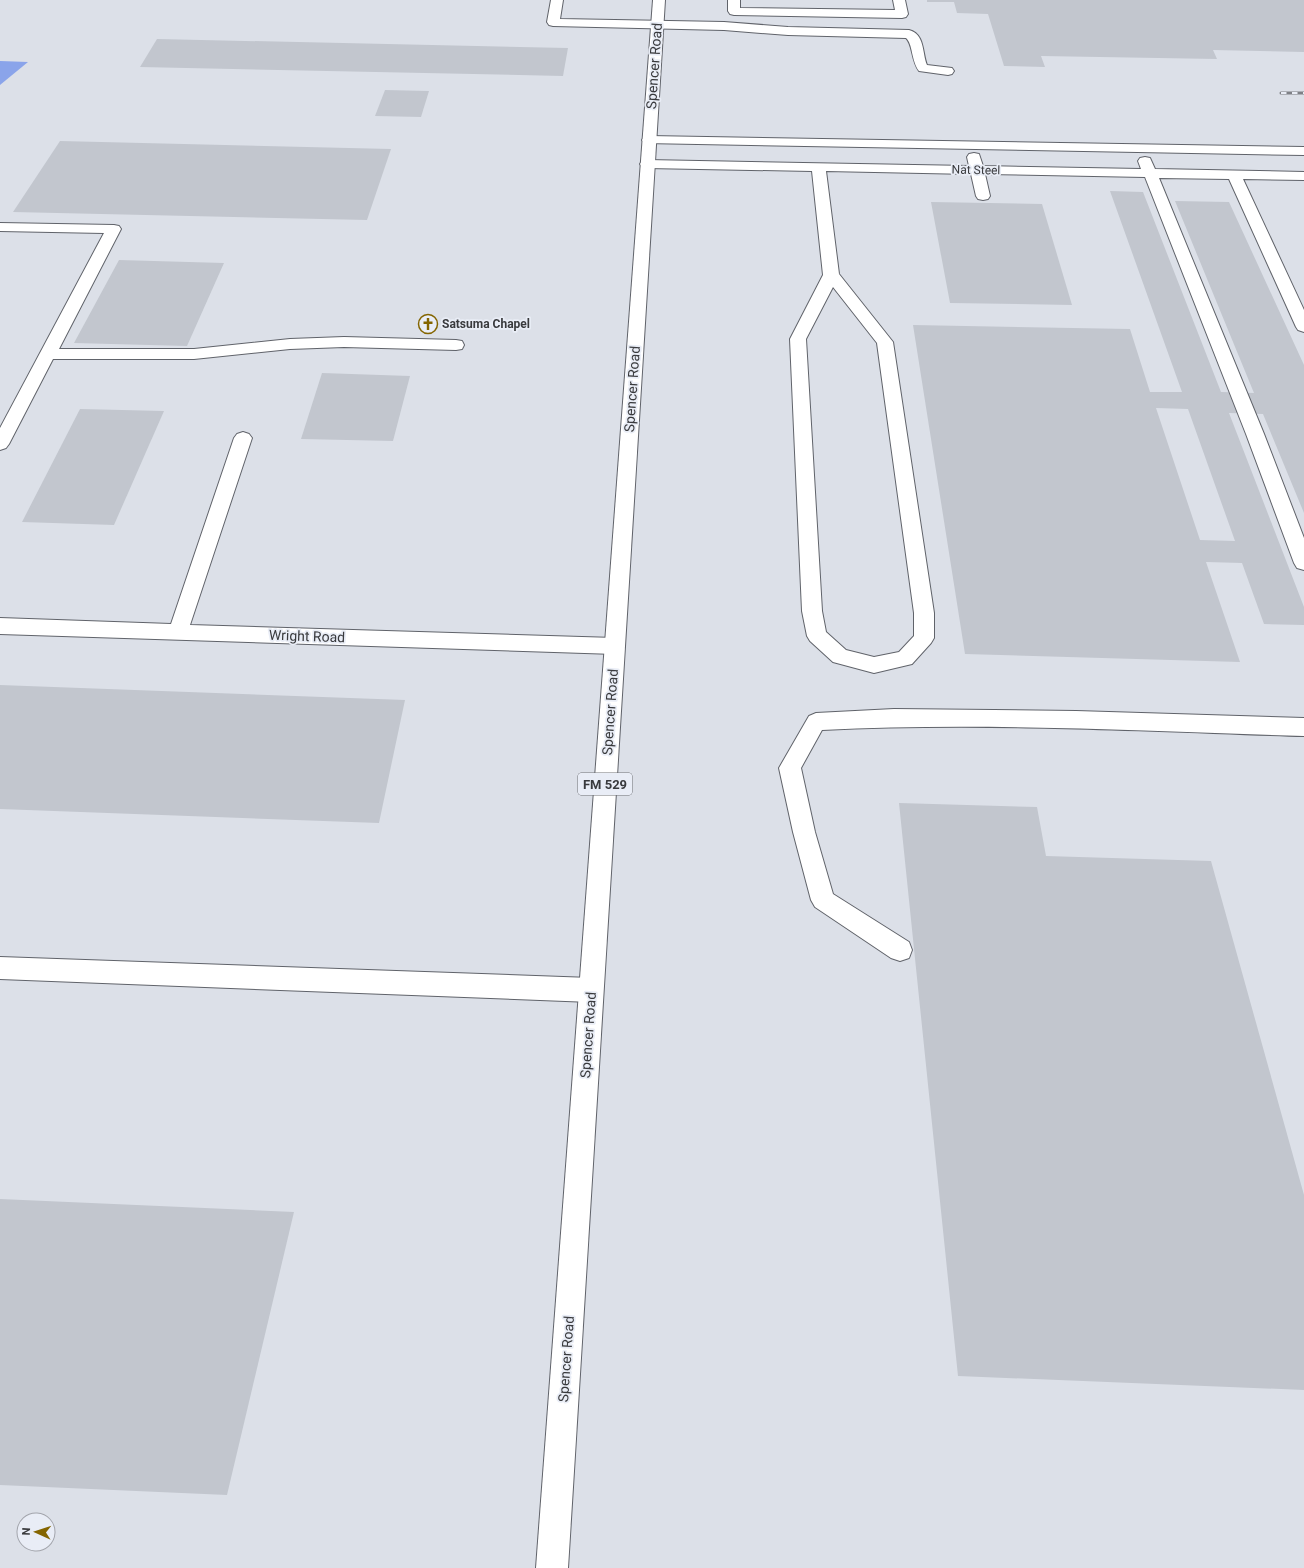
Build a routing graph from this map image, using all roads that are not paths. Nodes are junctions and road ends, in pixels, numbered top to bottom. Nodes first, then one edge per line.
1 (557, 0) edge
2 (658, 0) edge
3 (734, 0) edge
4 (899, 0) edge
5 (657, 25) junction
6 (948, 71) dead end
7 (649, 140) junction
8 (972, 145) junction
9 (1140, 148) junction
10 (1298, 151) edge
11 (647, 164) junction
12 (819, 167) junction
13 (978, 170) junction
14 (1149, 173) junction
15 (1234, 175) junction
16 (1304, 176) edge
17 (983, 196) dead end
18 (0, 227) edge
19 (831, 275) junction
20 (1304, 327) edge
21 (456, 345) dead end
22 (48, 354) junction
23 (244, 438) dead end
24 (0, 444) edge
25 (1304, 563) edge
26 (0, 626) edge
27 (178, 632) junction
28 (615, 646) junction
29 (1304, 727) edge
30 (900, 950) dead end
31 (0, 968) edge
32 (591, 990) junction
33 (552, 1568) edge

1 - 5 main road
2 - 5 main road, Spencer Road / FM 529
3 - 4 main road
5 - 6 main road
5 - 7 main road, Spencer Road / FM 529
7 - 8 main road, Nat Steel
7 - 11 main road, Spencer Road / FM 529
8 - 9 main road, Nat Steel
8 - 13 main road
9 - 10 main road, Nat Steel
9 - 14 main road
10 - 16 main road
11 - 12 main road, Nat Steel
11 - 28 main road, Spencer Road / FM 529
12 - 13 main road, Nat Steel
12 - 19 main road
13 - 14 main road, Nat Steel
13 - 17 main road
14 - 15 main road, Nat Steel
14 - 25 main road
15 - 16 main road, Nat Steel
15 - 20 main road
18 - 22 main road
19 - 19 main road
21 - 22 main road
22 - 24 main road
23 - 27 main road
26 - 27 main road, Wright Road
27 - 28 main road, Wright Road
28 - 32 main road, Spencer Road / FM 529
29 - 30 main road
31 - 32 main road
32 - 33 main road, Spencer Road / FM 529

